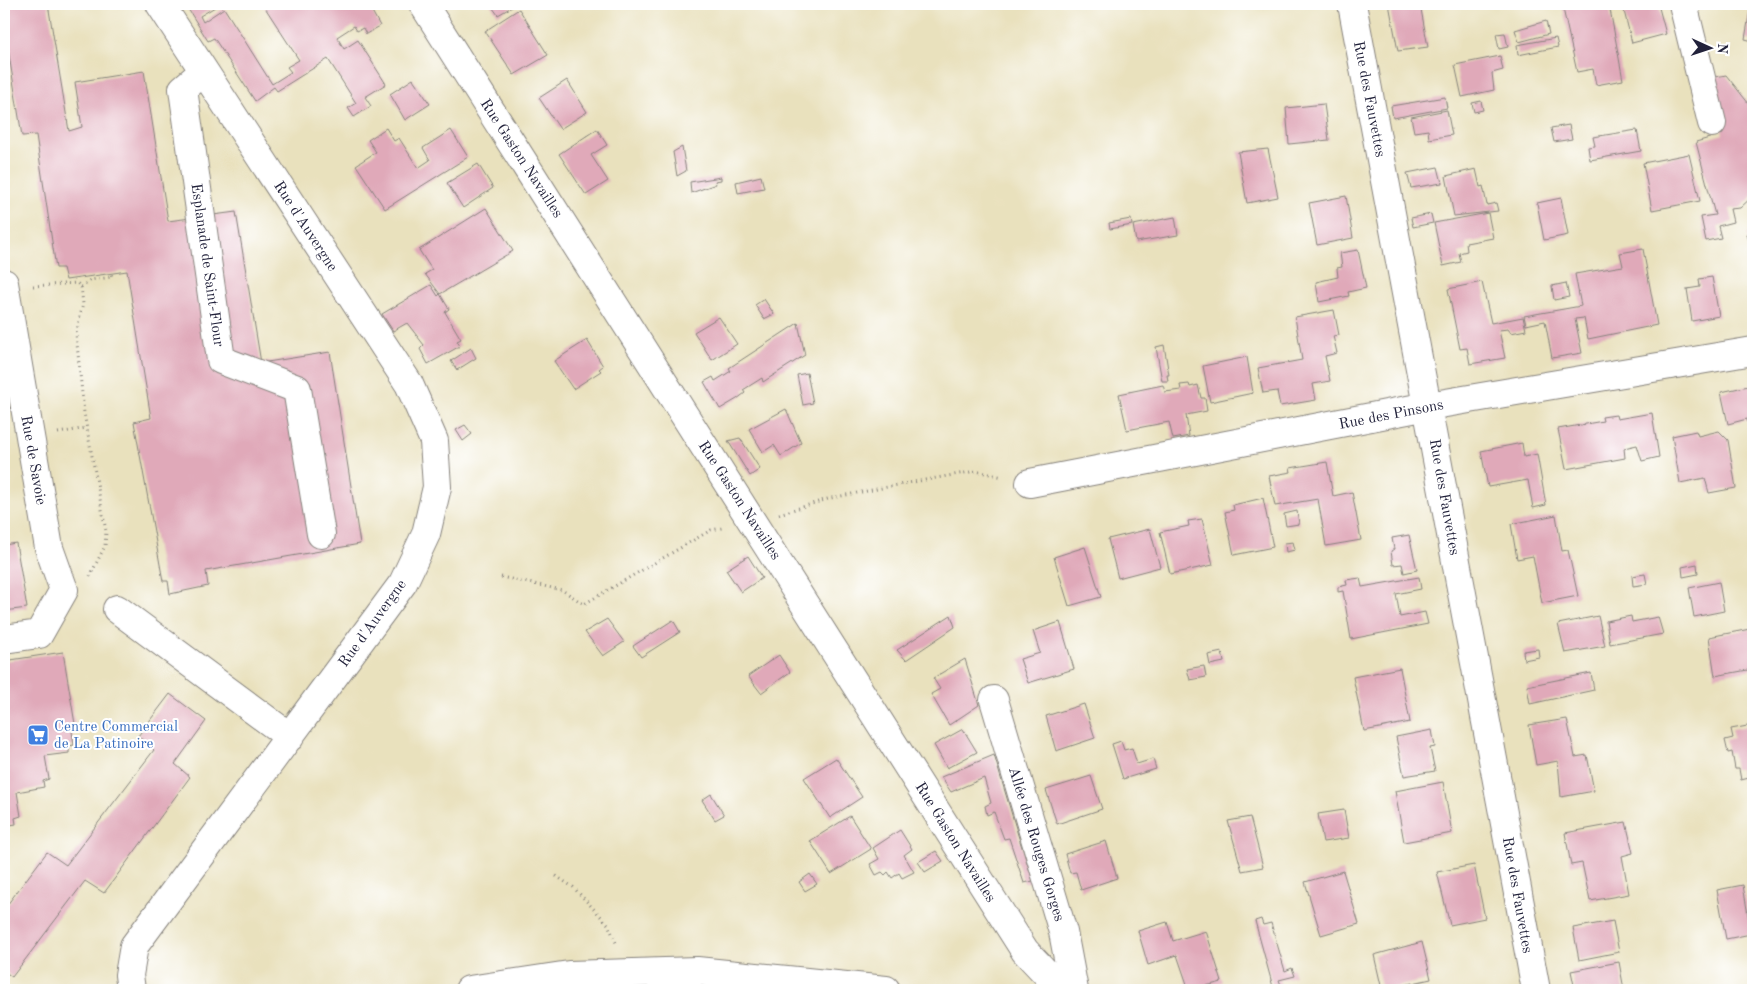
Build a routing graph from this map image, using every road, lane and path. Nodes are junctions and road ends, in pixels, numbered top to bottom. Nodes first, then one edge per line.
1 (160, 4) edge
2 (423, 4) edge
3 (1352, 4) edge
4 (1682, 4) edge
5 (204, 71) junction
6 (1712, 123) dead end
7 (111, 273) dead end
8 (4, 287) edge
9 (82, 287) junction
10 (1753, 352) edge
11 (1428, 406) junction
12 (1030, 483) joint
13 (754, 522) junction
14 (321, 534) dead end
15 (501, 577) dead end
16 (88, 579) dead end
17 (117, 609) dead end
18 (4, 639) edge
19 (994, 700) dead end
20 (290, 737) junction
21 (556, 876) dead end
22 (627, 982) edge
23 (131, 990) edge
24 (469, 990) edge
25 (886, 990) edge
26 (1062, 990) edge
27 (1074, 990) edge
28 (1536, 990) edge

1 - 5 street, Rue d'Auvergne
2 - 13 street, Rue Gaston Navailles
3 - 11 street, Rue des Fauvettes
4 - 6 street
5 - 14 street, Esplanade de Saint-Flour
5 - 20 street, Rue d'Auvergne
7 - 9 path
8 - 9 path
8 - 18 street, Rue de Savoie
9 - 16 path
10 - 11 street, Rue des Pinsons
11 - 12 street, Rue des Pinsons
11 - 28 street, Rue des Fauvettes
12 - 13 path
13 - 15 path
13 - 26 street, Rue Gaston Navailles
17 - 20 street
19 - 27 street, Allée des Rouges Gorges
20 - 23 street, Rue d'Auvergne
21 - 22 path
22 - 24 street
22 - 25 street

